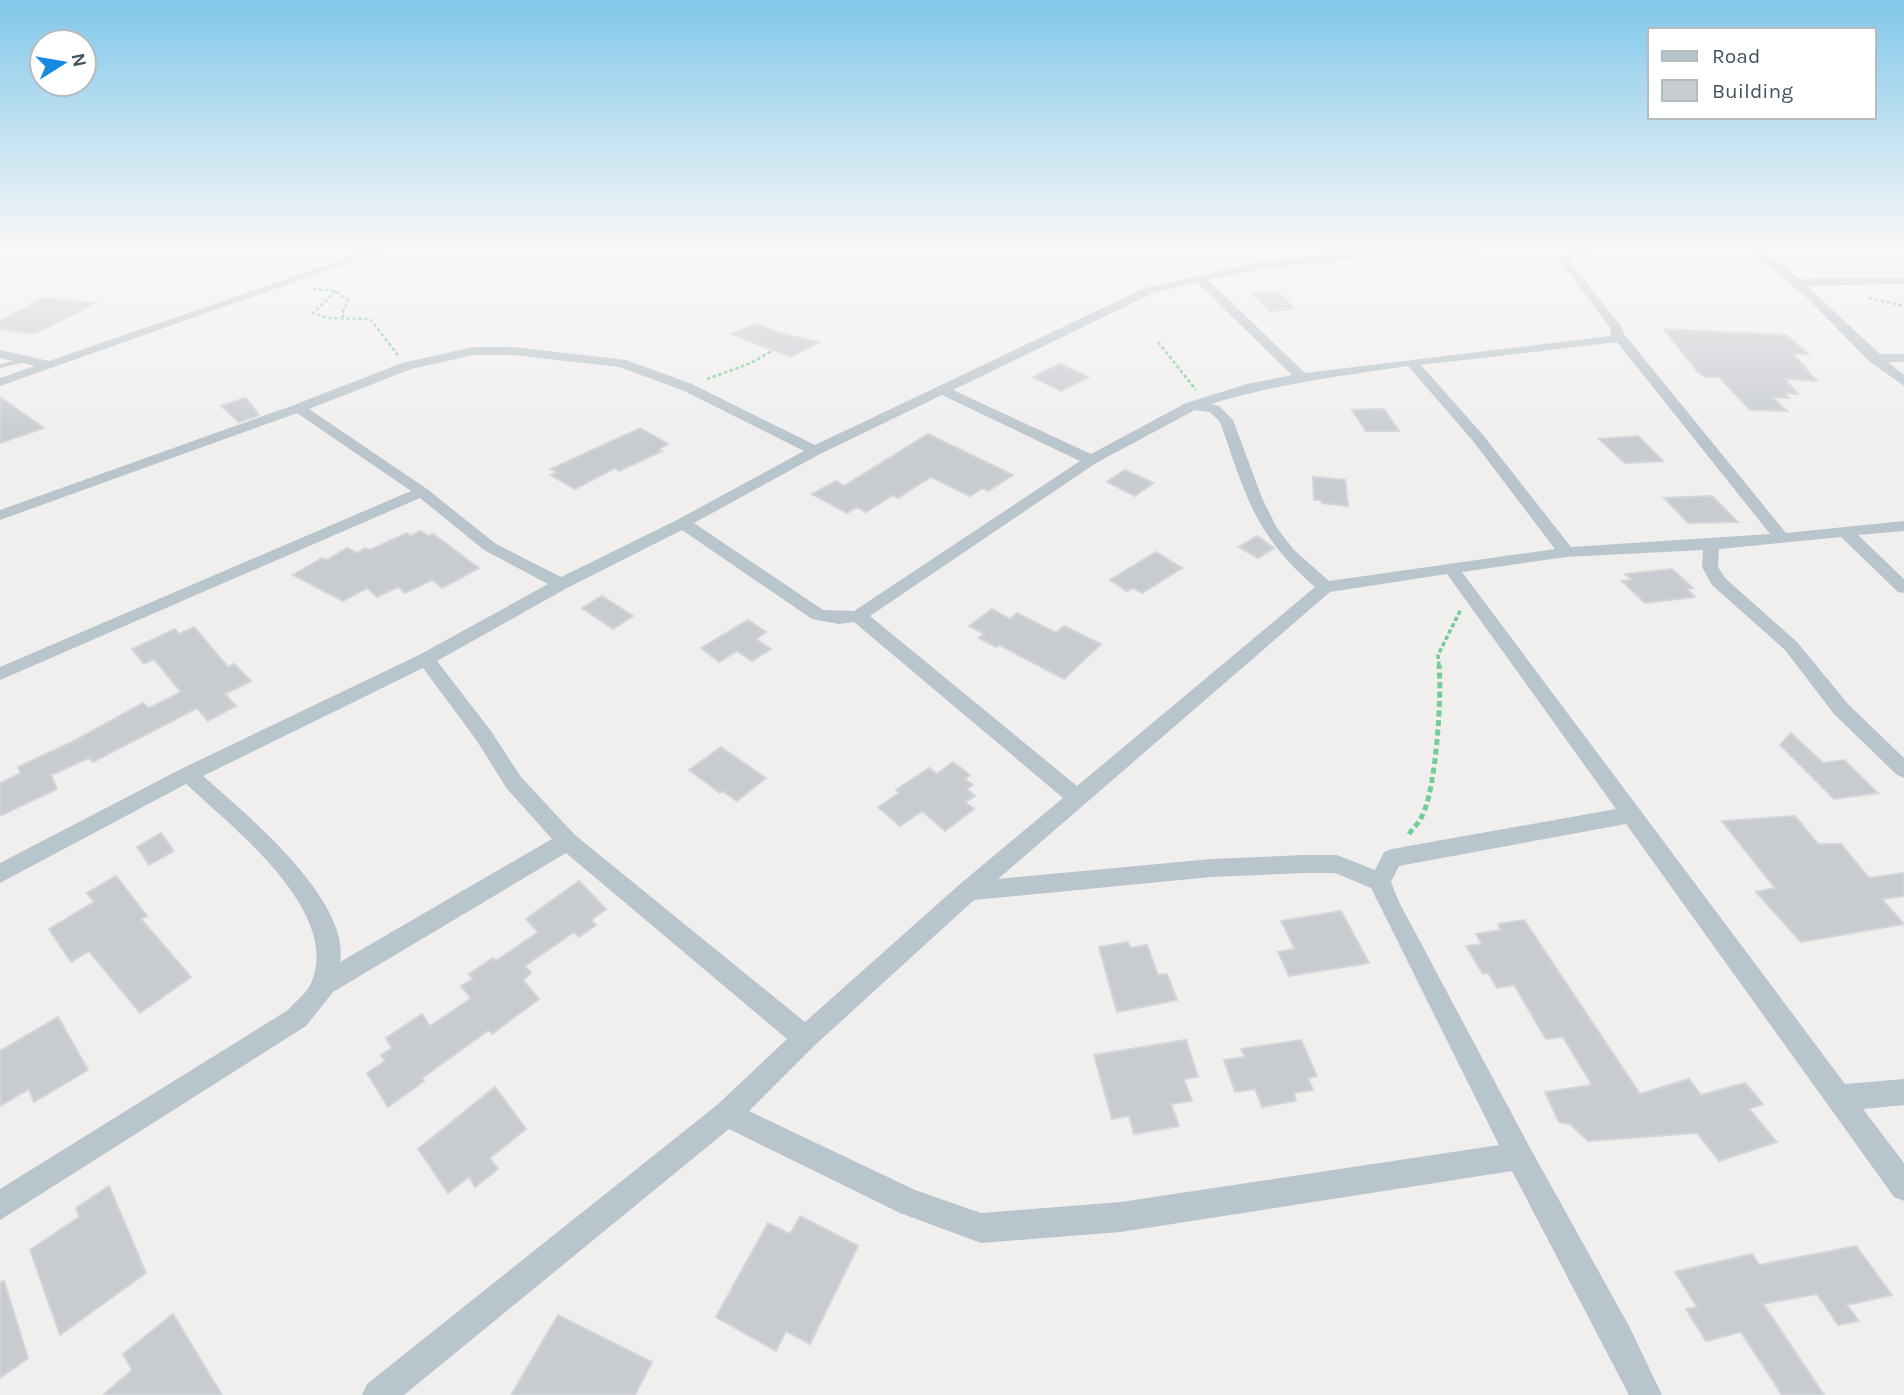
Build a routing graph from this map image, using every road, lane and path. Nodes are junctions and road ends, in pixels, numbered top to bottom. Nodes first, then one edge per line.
1 (204, 311) edge
2 (315, 311) edge
3 (343, 311) edge
4 (1105, 311) edge
5 (1233, 311) edge
6 (1603, 311) edge
7 (1825, 311) edge
8 (344, 319) junction
9 (1618, 335) junction
10 (1158, 342) dead end
11 (773, 350) dead end
12 (0, 354) edge
13 (1874, 358) junction
14 (1904, 358) edge
15 (28, 360) junction
16 (1411, 362) junction
17 (50, 365) junction
18 (0, 366) edge
19 (407, 366) junction
20 (1302, 377) junction
21 (0, 382) edge
22 (1904, 382) edge
23 (687, 387) junction
24 (942, 389) junction
25 (1198, 404) junction
26 (299, 408) junction
27 (815, 451) junction
28 (1091, 460) junction
29 (422, 492) junction
30 (0, 515) edge
31 (683, 523) junction
32 (1904, 526) edge
33 (1845, 532) junction
34 (1782, 539) junction
35 (1711, 545) junction
36 (1566, 552) junction
37 (1450, 567) junction
38 (561, 584) junction
39 (1325, 587) junction
40 (1904, 588) edge
41 (1469, 592) junction
42 (858, 616) junction
43 (426, 659) junction
44 (0, 674) edge
45 (1904, 770) edge
46 (188, 774) junction
47 (1078, 798) junction
48 (1631, 815) junction
49 (568, 841) junction
50 (1392, 858) junction
51 (0, 874) edge
52 (1380, 882) junction
53 (968, 891) junction
54 (324, 984) junction
55 (805, 1038) junction
56 (1904, 1091) edge
57 (1837, 1098) junction
58 (727, 1114) junction
59 (1519, 1156) junction
60 (1904, 1187) edge
61 (0, 1206) edge
62 (378, 1395) edge
63 (1646, 1395) edge

1 - 17 street
2 - 8 path
3 - 8 path
4 - 24 street
5 - 20 street
6 - 9 street
7 - 13 street
8 - 19 path
9 - 16 street
9 - 34 street
10 - 25 path
11 - 23 path
12 - 15 street
13 - 14 street
13 - 22 street
15 - 17 street
15 - 18 lane
16 - 20 street
16 - 36 street
17 - 21 street
19 - 23 street
19 - 26 street
20 - 25 street
23 - 27 street
24 - 27 street
24 - 28 street
25 - 28 street
25 - 39 street
26 - 29 street
26 - 30 street
27 - 31 street
28 - 42 street
29 - 38 street
29 - 44 street
31 - 38 street
31 - 42 street
32 - 33 street
33 - 34 street
33 - 40 street
34 - 35 street
35 - 36 street
35 - 45 street
36 - 37 street
37 - 39 street
37 - 41 street
38 - 43 street
39 - 47 street
41 - 48 street
41 - 50 path
42 - 47 street
43 - 46 street
43 - 49 street
46 - 51 street
46 - 54 street
47 - 53 street
48 - 50 street
48 - 57 street
49 - 54 street
49 - 55 street
50 - 52 street
52 - 53 street
52 - 59 street
53 - 55 street
54 - 61 street
55 - 58 street
56 - 57 street
57 - 60 street
58 - 59 street
58 - 62 street
59 - 63 street

